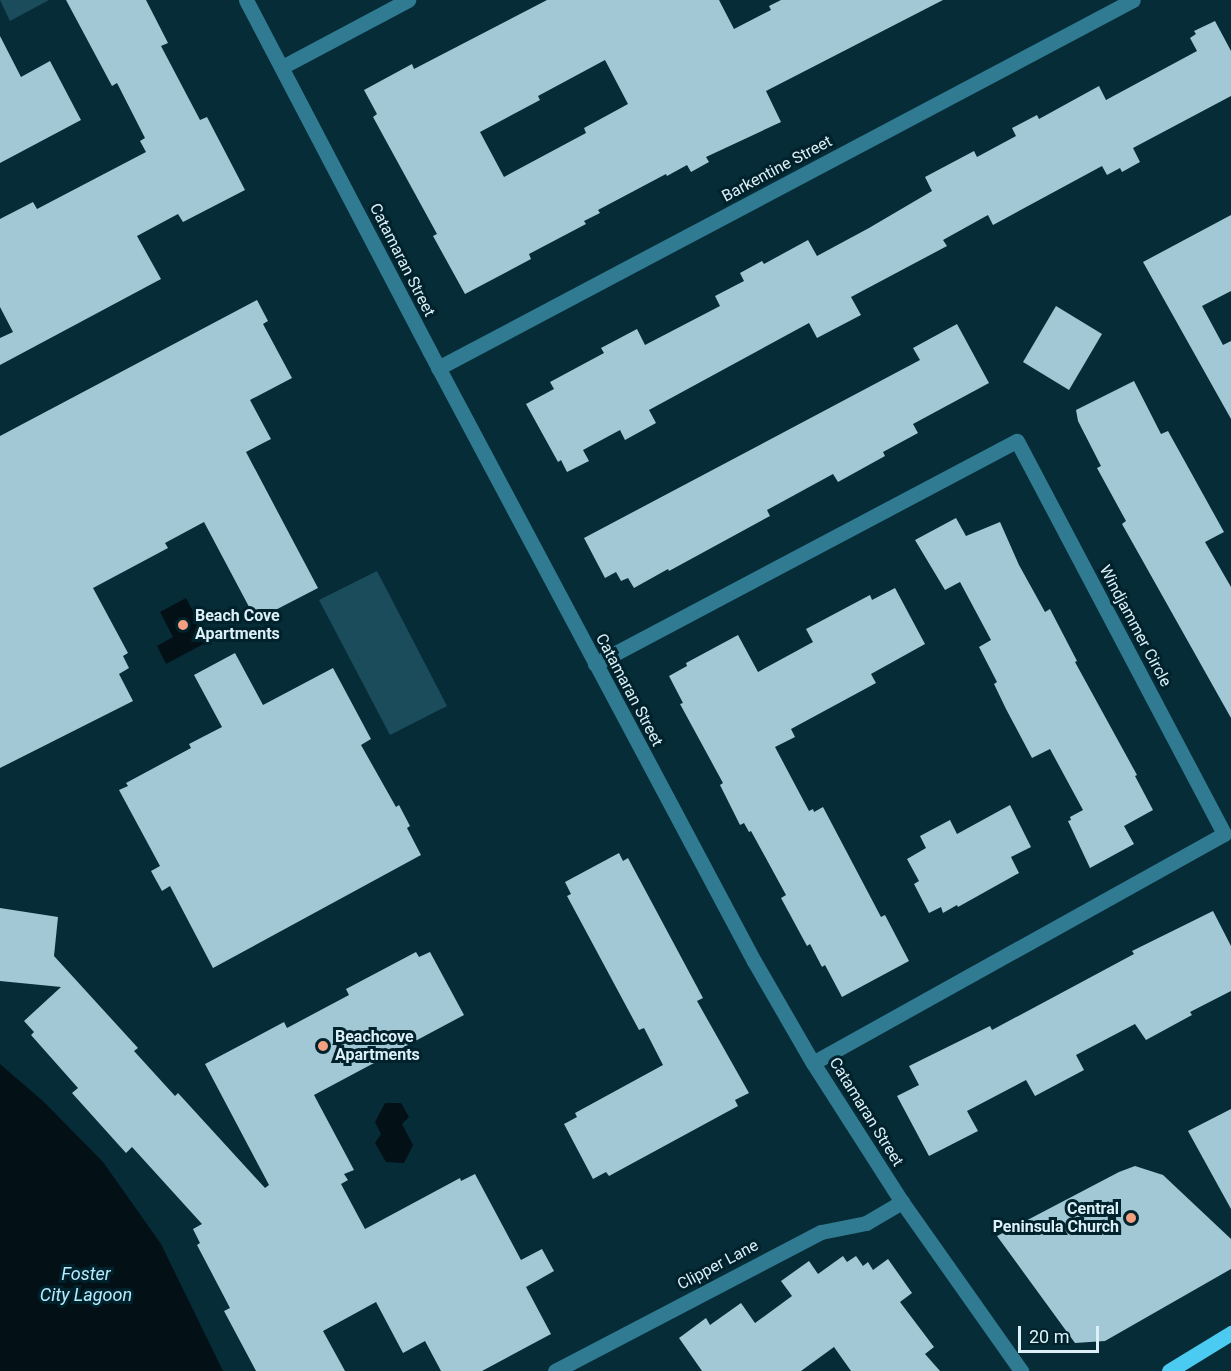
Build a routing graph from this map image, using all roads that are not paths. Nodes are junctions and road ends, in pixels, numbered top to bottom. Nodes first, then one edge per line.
1 (246, 0) edge
2 (408, 0) edge
3 (1133, 0) edge
4 (282, 67) junction
5 (438, 368) junction
6 (595, 664) junction
7 (813, 1063) junction
8 (902, 1202) junction
9 (1231, 1333) edge
10 (555, 1371) edge
11 (1021, 1371) edge
12 (1169, 1371) edge

1 - 4 street, Catamaran Street
2 - 4 street
3 - 5 street, Barkentine Street
4 - 5 street, Catamaran Street
5 - 6 street, Catamaran Street
6 - 7 street, Catamaran Street
6 - 7 street, Windjammer Circle
7 - 8 street, Catamaran Street
8 - 10 street, Clipper Lane
8 - 11 street, Catamaran Street
9 - 12 main road

